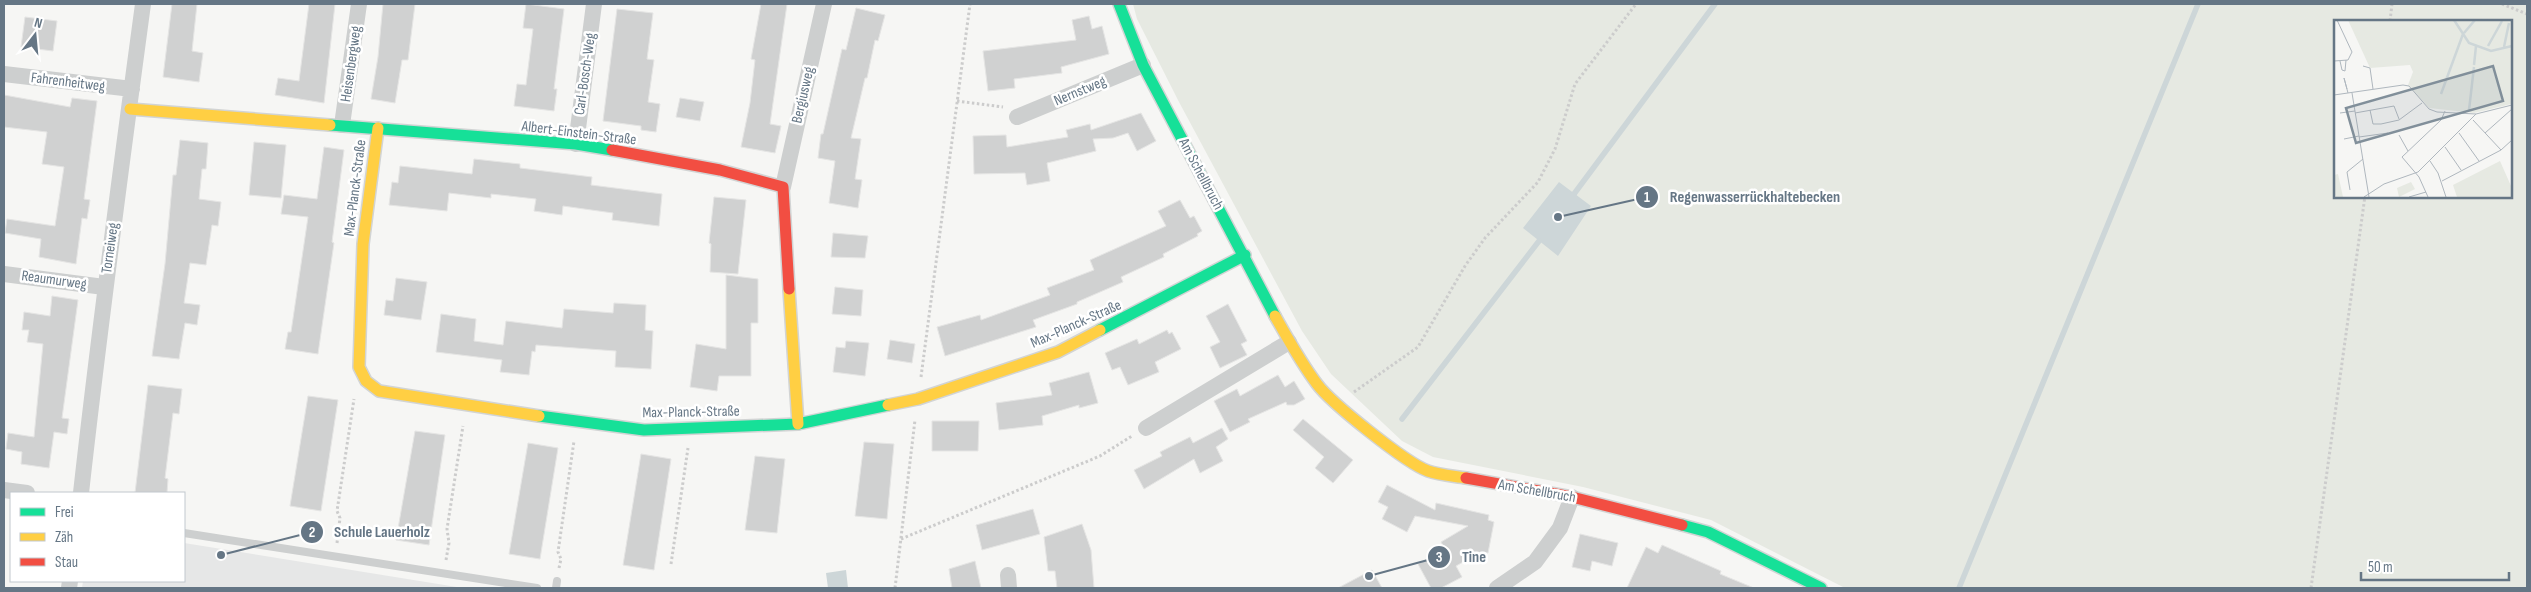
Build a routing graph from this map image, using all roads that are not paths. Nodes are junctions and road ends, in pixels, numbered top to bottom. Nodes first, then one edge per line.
1 (143, 4) edge
2 (359, 4) edge
3 (594, 4) edge
4 (824, 4) edge
5 (1119, 4) edge
6 (1142, 65) junction
7 (4, 74) edge
8 (132, 89) junction
9 (130, 108) junction
10 (1024, 114) road end
11 (342, 125) junction
12 (378, 128) junction
13 (576, 144) junction
14 (783, 187) junction
15 (1245, 255) junction
16 (4, 274) edge
17 (104, 287) junction
18 (1289, 342) junction
19 (798, 424) junction
20 (1146, 428) road end
21 (4, 490) edge
22 (19, 492) edge
23 (81, 492) edge
24 (1572, 497) junction
25 (185, 532) edge
26 (537, 588) edge
27 (1497, 588) edge
28 (1821, 588) edge

1 - 8 street, Torneiweg
2 - 11 street, Heisenbergweg
3 - 13 street, Carl-Bosch-Weg
4 - 14 street, Bergiusweg
5 - 6 street, Am Schellbruch
6 - 10 street, Nernstweg
6 - 15 street, Am Schellbruch
7 - 8 street, Fahrenheitweg
8 - 9 street, Torneiweg
9 - 11 street, Albert-Einstein-Straße
9 - 17 street, Torneiweg
11 - 12 street, Albert-Einstein-Straße
12 - 13 street, Albert-Einstein-Straße
12 - 19 street, Max-Planck-Straße
13 - 14 street, Albert-Einstein-Straße
14 - 19 street
15 - 18 street, Am Schellbruch
15 - 19 street, Max-Planck-Straße
16 - 17 street, Reaumurweg
17 - 23 street, Torneiweg
18 - 20 street
18 - 24 street, Am Schellbruch
21 - 22 street
24 - 27 street
24 - 28 street, Am Schellbruch
25 - 26 lane

